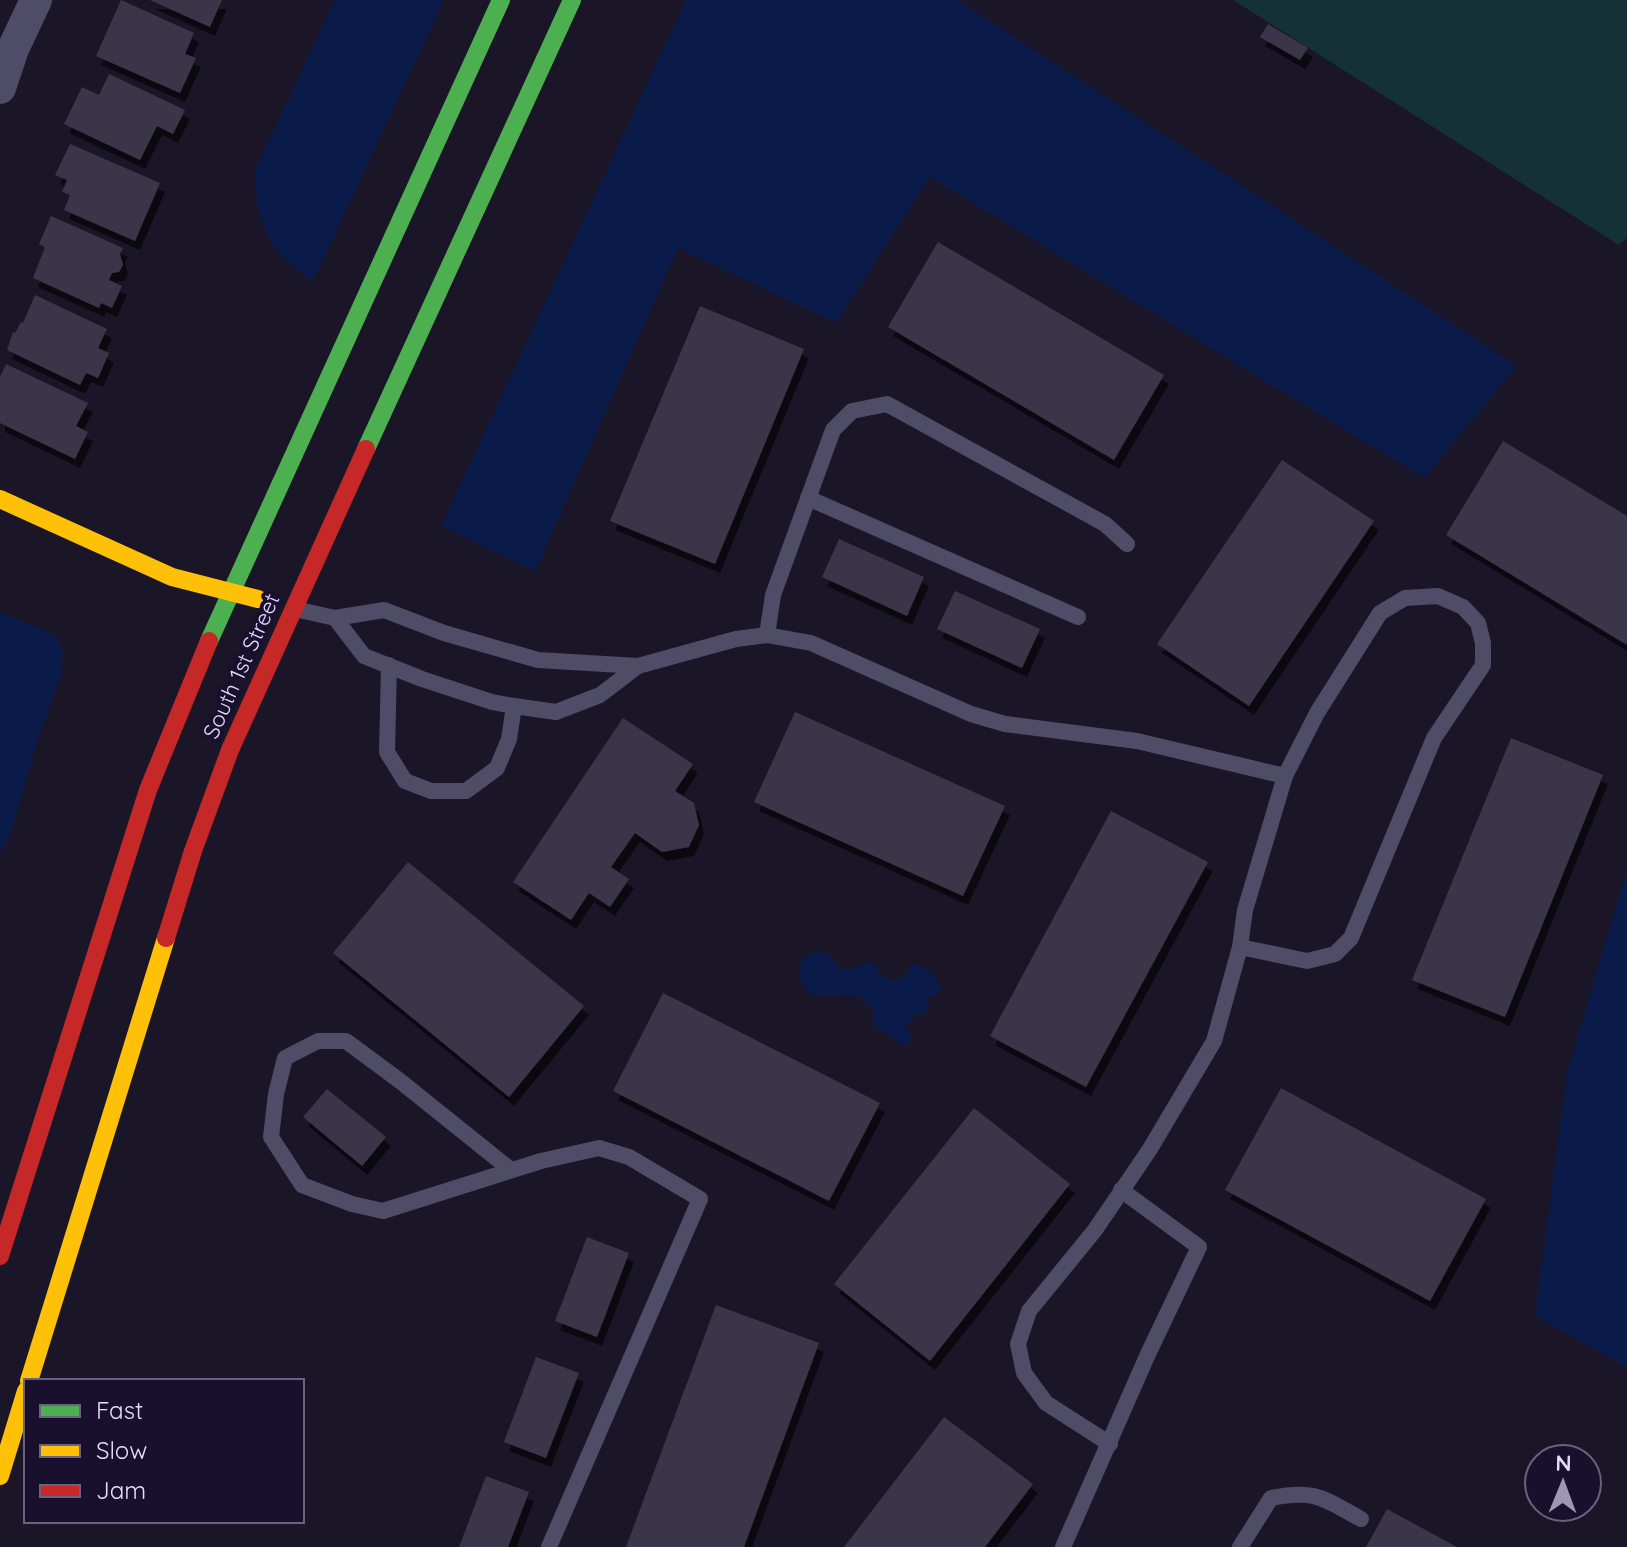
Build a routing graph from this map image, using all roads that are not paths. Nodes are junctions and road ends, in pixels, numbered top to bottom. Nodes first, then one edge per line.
1 (36, 0) edge
2 (501, 0) edge
3 (572, 0) edge
4 (0, 88) edge
5 (808, 498) junction
6 (0, 499) edge
7 (1127, 544) dead end
8 (230, 592) junction
9 (293, 608) junction
10 (1078, 617) dead end
11 (335, 618) junction
12 (767, 635) junction
13 (389, 665) junction
14 (638, 666) junction
15 (514, 706) junction
16 (1285, 776) junction
17 (1240, 947) junction
18 (511, 1170) junction
19 (1121, 1190) junction
20 (3, 1233) edge
21 (0, 1256) edge
22 (30, 1379) edge
23 (24, 1398) edge
24 (1110, 1444) junction
25 (0, 1476) edge
26 (1361, 1519) dead end
27 (549, 1547) edge
28 (1063, 1547) edge
29 (1240, 1547) edge

1 - 4 street
2 - 8 main road, South 1st Street
3 - 9 main road, South 1st Street
5 - 7 lane
5 - 10 lane
5 - 12 lane
6 - 8 main road
8 - 9 main road
8 - 20 main road, South 1st Street
9 - 11 lane
9 - 22 main road, South 1st Street
11 - 13 lane
11 - 14 lane
12 - 14 lane
12 - 16 lane
13 - 15 lane
13 - 15 lane
14 - 15 lane
16 - 17 lane
16 - 17 lane
17 - 19 lane
18 - 18 lane
18 - 27 lane
19 - 24 lane
19 - 24 lane
20 - 21 main road, South 1st Street
23 - 25 main road
24 - 28 lane
26 - 29 lane

